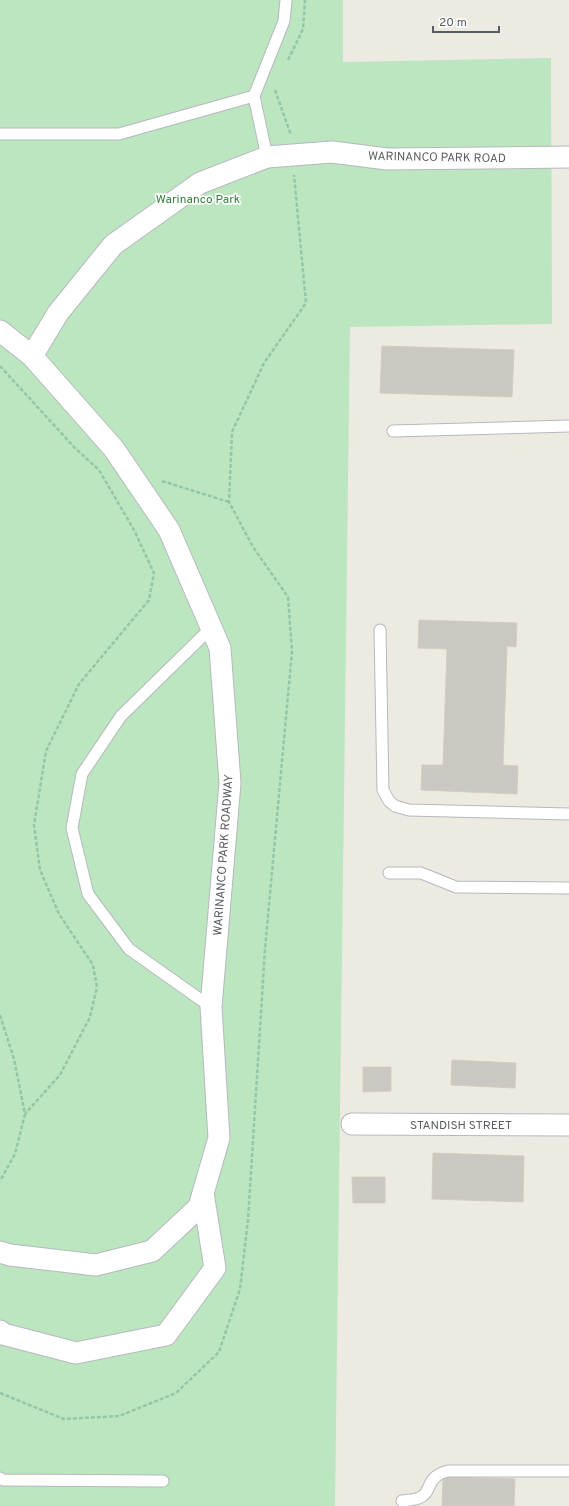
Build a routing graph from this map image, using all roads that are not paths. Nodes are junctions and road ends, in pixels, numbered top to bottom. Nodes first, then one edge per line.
1 (286, 0) edge
2 (254, 96) junction
3 (0, 134) edge
4 (267, 157) junction
5 (569, 157) edge
6 (0, 331) edge
7 (32, 356) junction
8 (569, 426) edge
9 (393, 431) dead end
10 (211, 628) junction
11 (380, 630) dead end
12 (569, 814) edge
13 (389, 873) dead end
14 (569, 888) edge
15 (211, 1007) junction
16 (352, 1124) dead end
17 (569, 1125) edge
18 (203, 1193) junction
19 (0, 1252) edge
20 (0, 1331) edge
21 (569, 1471) edge
22 (0, 1478) edge
23 (163, 1481) dead end
24 (402, 1501) dead end

1 - 2 lane
2 - 3 lane
2 - 4 lane
4 - 5 street, WARINANCO PARK ROAD
4 - 7 street, WARINANCO PARK ROAD
6 - 7 street, WARINANCO PARK ROADWAY
7 - 10 street, WARINANCO PARK ROADWAY
8 - 9 lane
10 - 15 street, WARINANCO PARK ROADWAY
10 - 15 lane
11 - 12 lane
13 - 14 lane
15 - 18 street, WARINANCO PARK ROADWAY
16 - 17 street, STANDISH STREET
18 - 19 street, WARINANCO PARK ROADWAY
18 - 20 street
21 - 24 lane
22 - 23 lane

